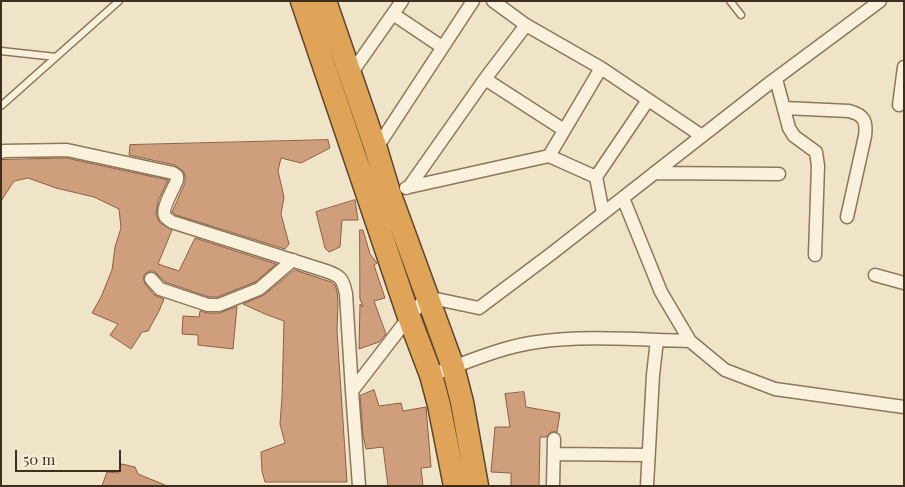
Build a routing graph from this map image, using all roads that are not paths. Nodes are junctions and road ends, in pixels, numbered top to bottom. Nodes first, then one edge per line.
1 (119, 1) edge
2 (302, 1) edge
3 (402, 1) edge
4 (473, 1) edge
5 (493, 1) edge
6 (730, 1) edge
7 (880, 1) edge
8 (328, 3) edge
9 (393, 14) junction
10 (741, 15) dead end
11 (526, 25) junction
12 (442, 47) junction
13 (1, 51) edge
14 (56, 57) junction
15 (904, 67) edge
16 (601, 68) junction
17 (350, 75) junction
18 (485, 79) junction
19 (776, 79) junction
20 (329, 83) junction
21 (648, 100) junction
22 (1, 106) edge
23 (900, 106) dead end
24 (784, 108) junction
25 (564, 130) junction
26 (702, 136) junction
27 (376, 150) junction
28 (1, 152) edge
29 (549, 156) junction
30 (654, 173) junction
31 (779, 174) dead end
32 (596, 177) junction
33 (399, 190) junction
34 (622, 198) junction
35 (603, 213) junction
36 (847, 217) dead end
37 (815, 255) dead end
38 (293, 260) junction
39 (875, 275) dead end
40 (151, 280) dead end
41 (904, 283) edge
42 (427, 298) junction
43 (409, 317) junction
44 (657, 340) junction
45 (690, 341) junction
46 (453, 367) junction
47 (431, 375) junction
48 (352, 391) junction
49 (904, 407) edge
50 (554, 438) dead end
51 (554, 454) junction
52 (648, 455) junction
53 (359, 486) edge
54 (455, 486) edge
55 (477, 486) edge
56 (553, 486) edge
57 (647, 486) edge

1 - 14 lane
2 - 20 highway
3 - 9 street
4 - 12 street
5 - 11 street
6 - 10 lane
7 - 19 street
8 - 17 highway
9 - 12 street
9 - 17 street
11 - 16 street
11 - 18 street
12 - 27 street
13 - 14 lane
14 - 22 lane
15 - 23 street
16 - 21 street
16 - 25 street
17 - 20 street
17 - 27 highway
18 - 25 street
18 - 33 street
19 - 24 street
19 - 26 street
20 - 43 highway
21 - 26 street
21 - 32 street
24 - 36 street
24 - 37 street
25 - 29 street
26 - 30 street
27 - 33 highway
28 - 38 street
29 - 32 street
29 - 33 street
30 - 31 street
30 - 34 street
32 - 35 street
33 - 42 highway
34 - 35 street
34 - 45 street
35 - 42 street
38 - 40 street
38 - 48 street
39 - 41 street
42 - 43 street
42 - 46 highway
43 - 47 highway
43 - 48 street
44 - 45 street
44 - 46 street
44 - 52 street
45 - 49 street
46 - 47 street
46 - 55 highway
47 - 54 highway
48 - 53 street
50 - 51 street
51 - 52 street
51 - 56 street
52 - 57 street

